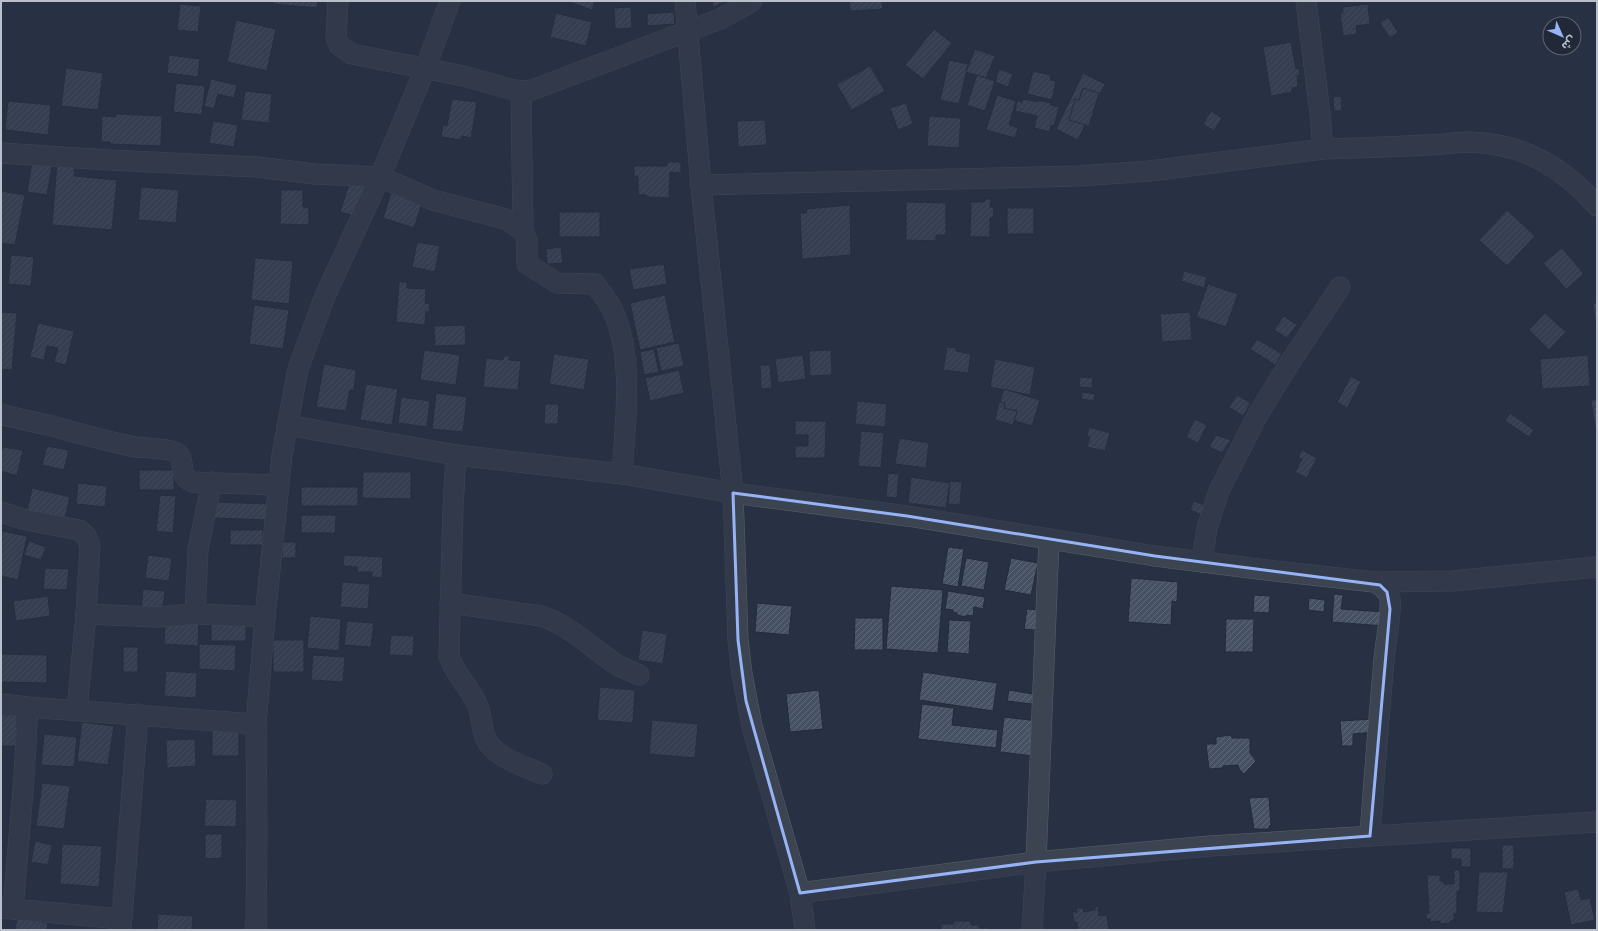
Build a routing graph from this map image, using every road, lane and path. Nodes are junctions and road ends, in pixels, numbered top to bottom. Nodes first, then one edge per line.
1 (338, 1) edge
2 (450, 1) edge
3 (685, 1) edge
4 (752, 1) edge
5 (1306, 1) edge
6 (687, 30) junction
7 (424, 69) junction
8 (521, 91) junction
9 (1323, 149) junction
10 (1, 153) edge
11 (380, 177) junction
12 (701, 185) junction
13 (1597, 206) edge
14 (523, 230) junction
15 (1340, 287) dead end
16 (1, 414) edge
17 (287, 425) junction
18 (456, 455) junction
19 (622, 474) junction
20 (212, 482) junction
21 (279, 485) junction
22 (733, 493) junction
23 (1, 512) edge
24 (1049, 539) junction
25 (1202, 562) junction
26 (1597, 566) edge
27 (1374, 582) junction
28 (450, 603) junction
29 (86, 614) junction
30 (195, 614) junction
31 (265, 617) junction
32 (639, 675) dead end
33 (1, 704) edge
34 (28, 707) junction
35 (77, 710) junction
36 (138, 714) junction
37 (256, 724) junction
38 (542, 774) dead end
39 (1597, 822) edge
40 (1370, 836) junction
41 (1036, 862) junction
42 (800, 893) junction
43 (7, 908) edge
44 (121, 924) edge
45 (256, 930) edge
46 (805, 930) edge
47 (1032, 930) edge

1 - 7 street
2 - 7 street
3 - 6 street
4 - 6 street
5 - 9 street
6 - 8 street
6 - 12 street
7 - 8 street
7 - 11 street
8 - 14 street
9 - 12 street
9 - 13 street
10 - 11 street
11 - 14 street
11 - 17 street
12 - 22 street
14 - 19 street
15 - 25 street
16 - 20 street
17 - 18 street
17 - 21 street
18 - 19 street
18 - 28 street
19 - 22 street
20 - 21 street
20 - 30 street
21 - 31 street
22 - 24 street
22 - 42 street
23 - 29 street
24 - 25 street
24 - 41 street
25 - 27 street
26 - 27 street
27 - 40 street
28 - 32 street
28 - 38 street
29 - 30 street
29 - 35 street
30 - 31 street
31 - 37 street
33 - 34 street
34 - 35 street
34 - 43 street
35 - 36 street
36 - 37 street
36 - 44 street
37 - 45 street
39 - 40 street
40 - 41 street
41 - 42 street
41 - 47 street
42 - 46 street
43 - 44 street

